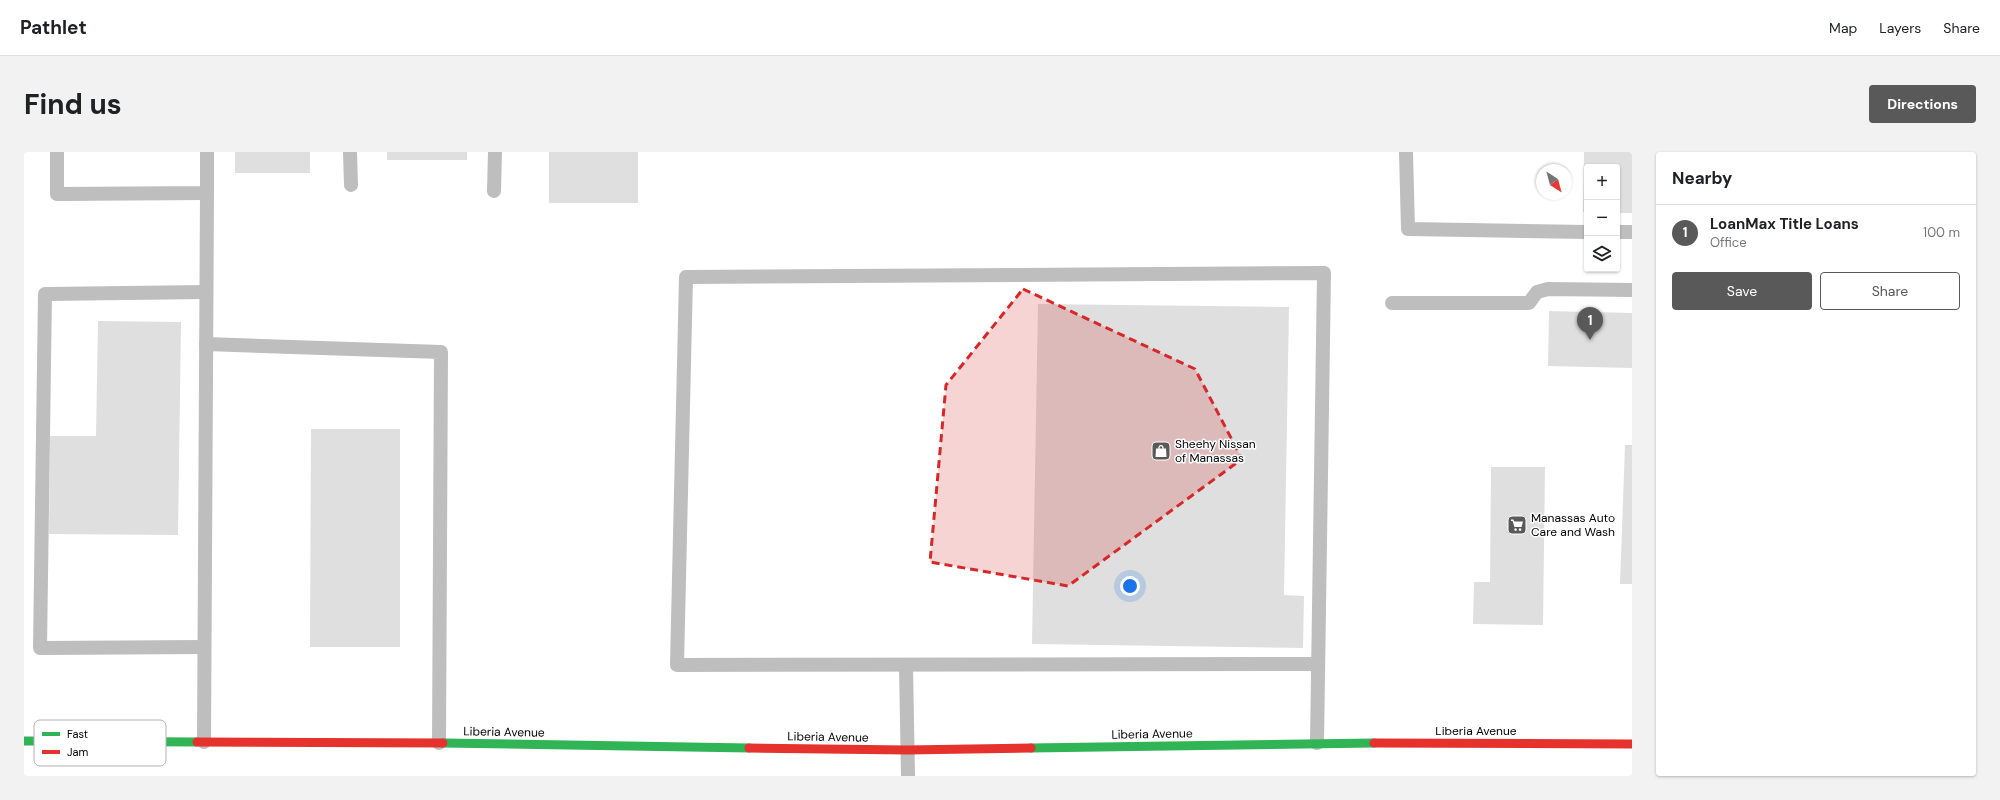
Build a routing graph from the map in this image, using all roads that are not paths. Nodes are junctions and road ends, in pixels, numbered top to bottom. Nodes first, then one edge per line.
1 (57, 152) edge
2 (207, 152) edge
3 (350, 152) edge
4 (495, 152) edge
5 (1406, 152) edge
6 (351, 185) dead end
7 (494, 191) dead end
8 (207, 193) junction
9 (1584, 232) edge
10 (1620, 232) edge
11 (1632, 232) edge
12 (1632, 290) edge
13 (206, 292) junction
14 (1392, 303) dead end
15 (206, 344) junction
16 (204, 647) junction
17 (1318, 664) junction
18 (906, 666) junction
19 (24, 741) edge
20 (34, 741) edge
21 (166, 742) edge
22 (204, 742) junction
23 (439, 743) junction
24 (1317, 743) junction
25 (1632, 744) edge
26 (907, 750) junction
27 (908, 776) edge

1 - 8 lane
2 - 8 lane
3 - 6 lane
4 - 7 lane
5 - 9 lane
8 - 13 lane
10 - 11 lane
12 - 14 lane
13 - 15 lane
13 - 16 lane
15 - 16 lane
15 - 23 lane
16 - 22 lane
17 - 18 lane
17 - 18 lane
17 - 24 lane
18 - 26 lane
19 - 20 highway, Liberia Avenue
21 - 22 highway, Liberia Avenue
22 - 23 highway, Liberia Avenue
23 - 26 highway, Liberia Avenue
24 - 25 highway, Liberia Avenue
24 - 26 highway, Liberia Avenue
26 - 27 lane

